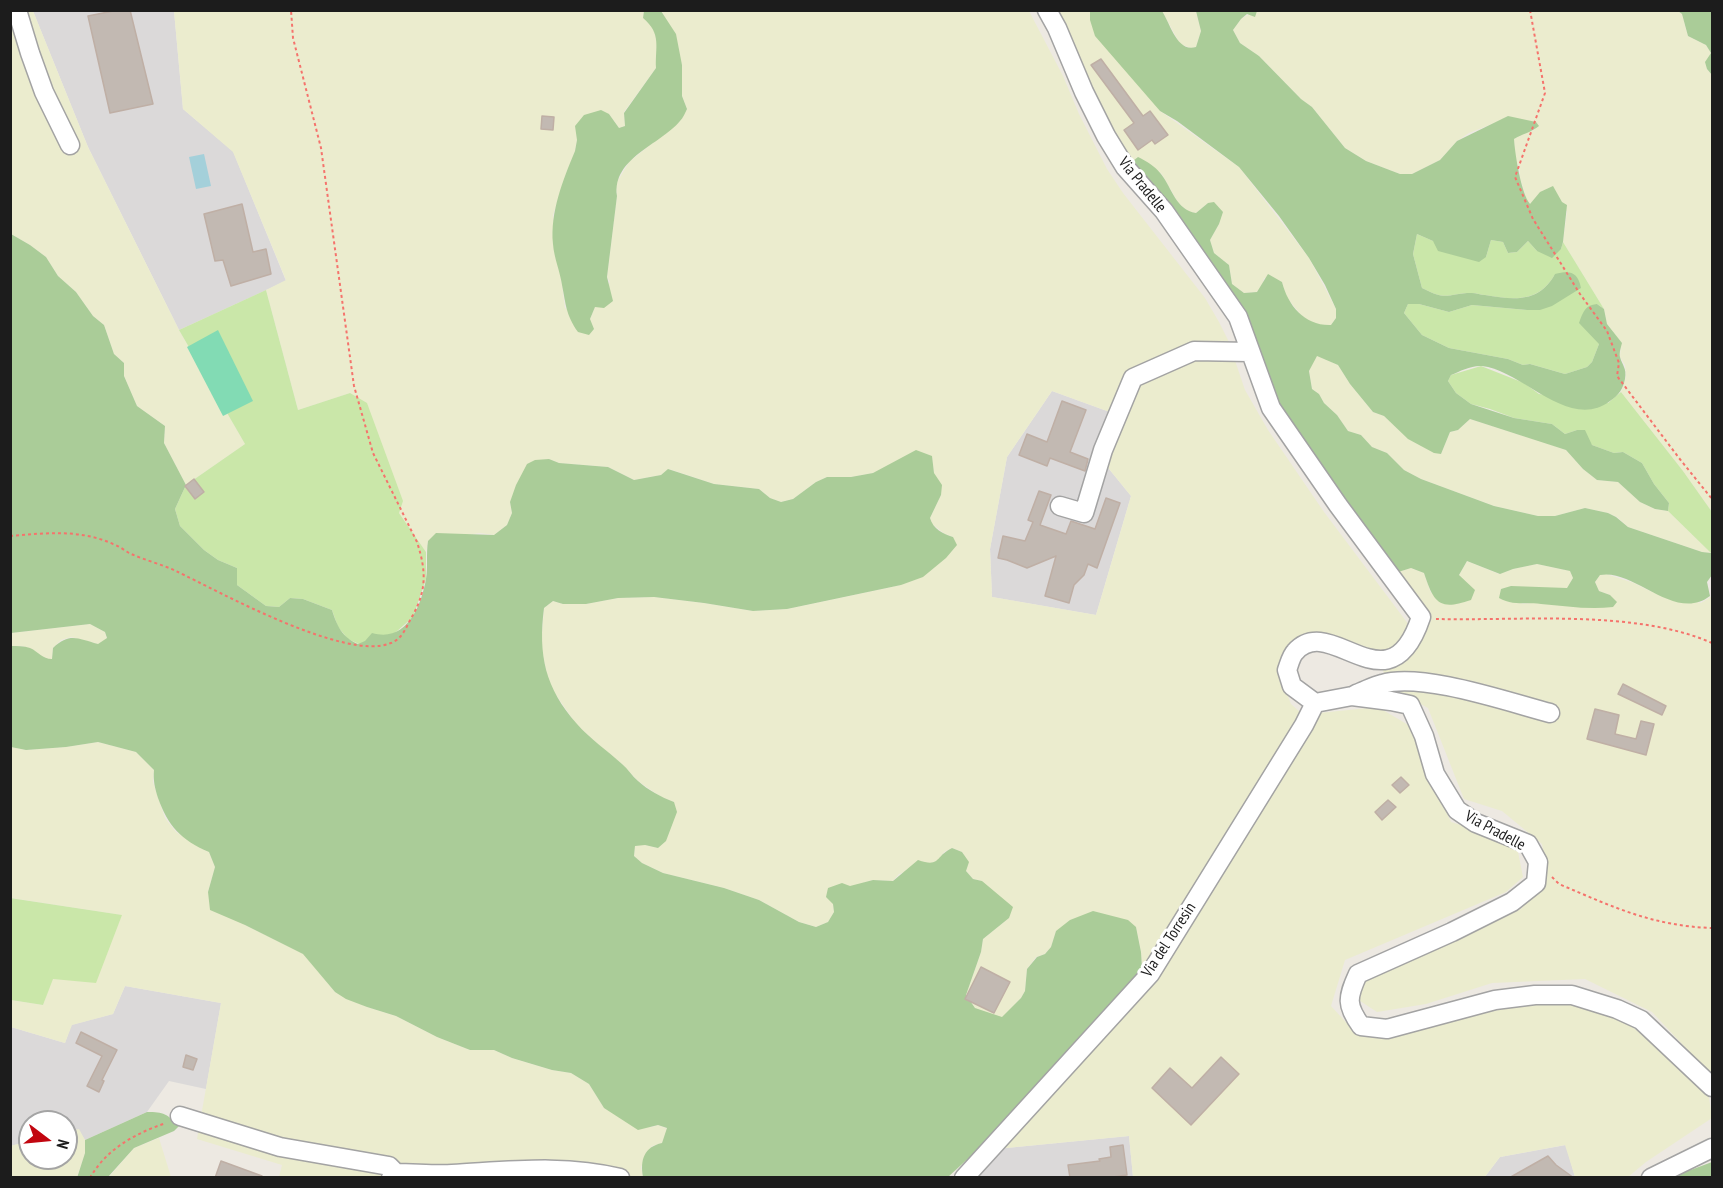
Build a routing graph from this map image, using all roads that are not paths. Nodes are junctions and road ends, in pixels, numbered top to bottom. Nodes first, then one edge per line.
1 (17, 10) edge
2 (1047, 10) edge
3 (70, 145) dead end
4 (1250, 352) junction
5 (1060, 506) dead end
6 (1352, 696) junction
7 (1315, 703) junction
8 (1550, 713) dead end
9 (1713, 1088) edge
10 (183, 1117) road end
11 (1713, 1148) edge
12 (394, 1175) edge
13 (620, 1178) edge
14 (964, 1178) edge
15 (1651, 1178) edge

1 - 3 street
2 - 4 street, Via Pradelle
4 - 5 street
4 - 7 street, Via Pradelle
6 - 7 street, Via Pradelle
6 - 8 street
6 - 9 street, Via Pradelle
7 - 14 street, Via del Torresin
10 - 12 street
11 - 15 street
12 - 13 street

